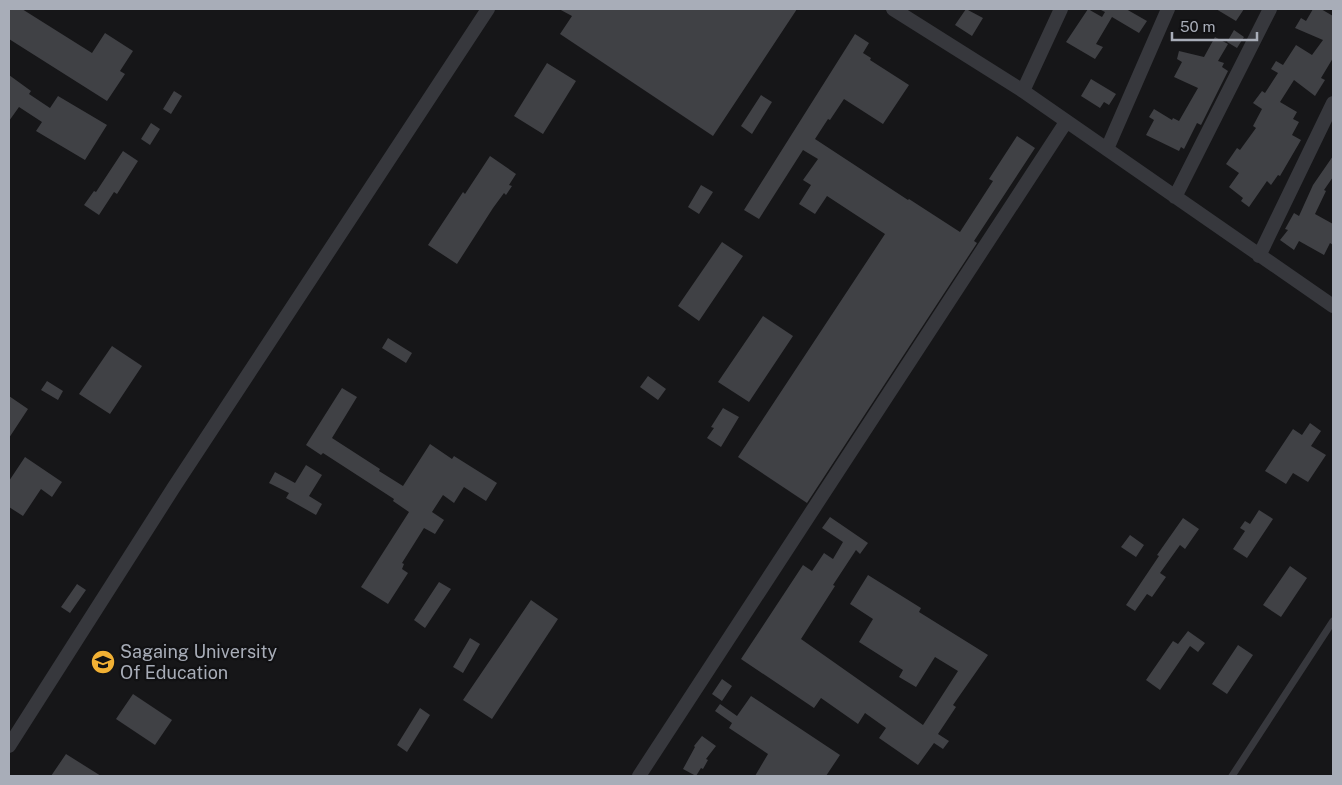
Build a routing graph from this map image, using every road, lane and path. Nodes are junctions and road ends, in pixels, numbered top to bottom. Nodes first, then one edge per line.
1 (488, 9) edge
2 (893, 9) edge
3 (1062, 9) edge
4 (1168, 9) edge
5 (1270, 9) edge
6 (1023, 91) junction
7 (1333, 103) edge
8 (1066, 122) junction
9 (1107, 148) junction
10 (1176, 196) junction
11 (1259, 256) junction
12 (1333, 306) edge
13 (1333, 621) edge
14 (9, 746) edge
15 (640, 776) edge
16 (1232, 776) edge

1 - 14 street
2 - 6 street
3 - 6 street
4 - 9 street
5 - 10 street
6 - 8 street
7 - 11 street
8 - 9 street
8 - 15 street
9 - 10 street
10 - 11 street
11 - 12 street
13 - 16 lane

